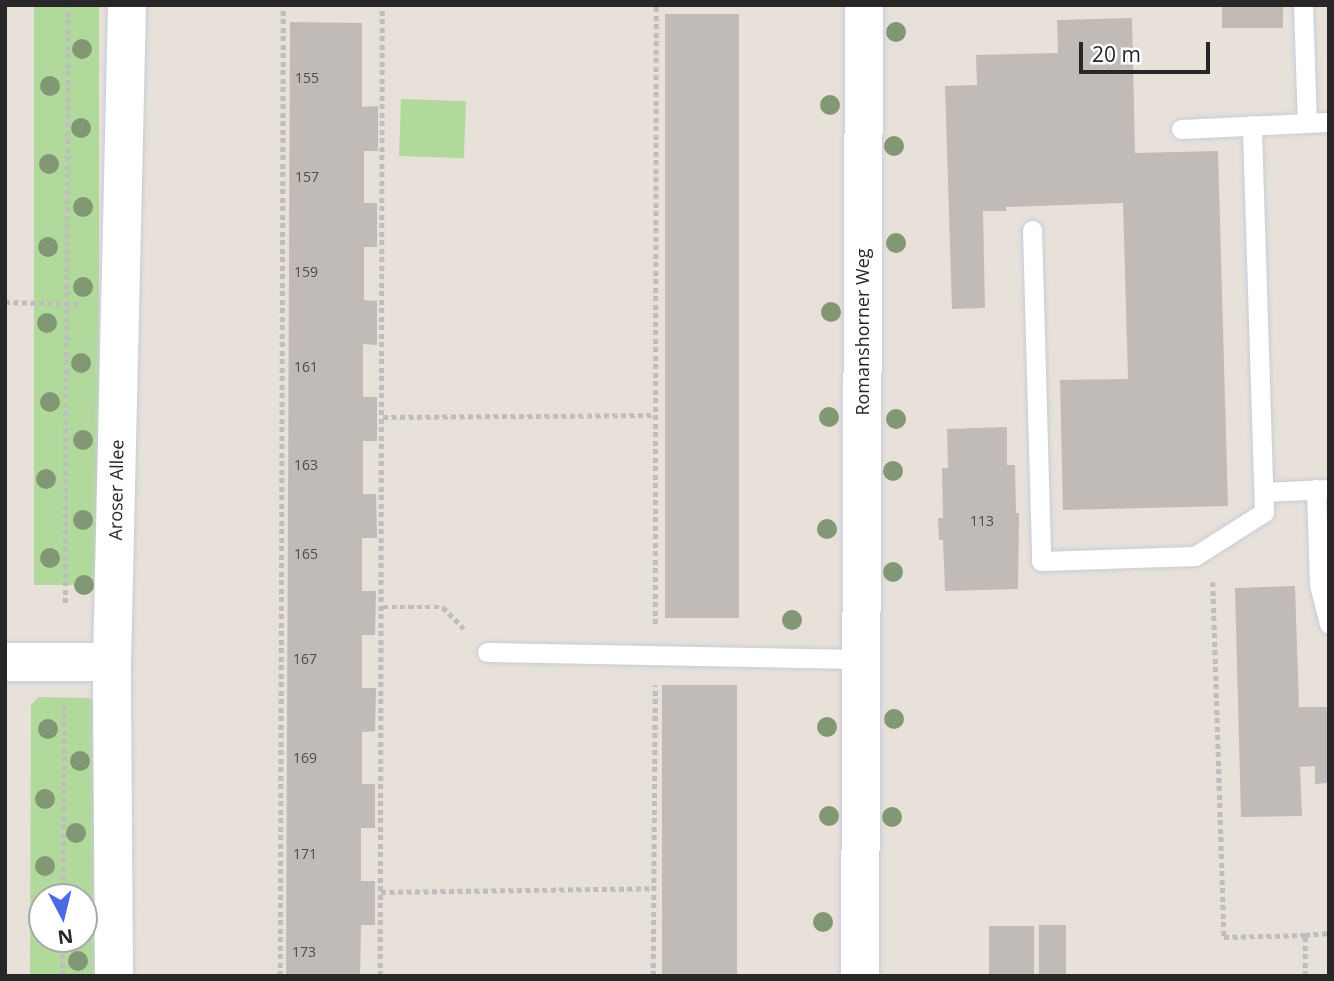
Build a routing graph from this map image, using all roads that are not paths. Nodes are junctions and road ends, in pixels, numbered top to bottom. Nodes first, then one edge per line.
1 (127, 5) edge
2 (864, 5) edge
3 (1303, 5) edge
4 (1329, 122) edge
5 (1307, 123) junction
6 (1252, 125) junction
7 (1181, 129) dead end
8 (1032, 230) dead end
9 (1322, 489) edge
10 (1264, 492) junction
11 (1329, 624) edge
12 (487, 652) road end
13 (860, 659) junction
14 (5, 662) edge
15 (113, 662) junction
16 (114, 976) edge
17 (860, 976) edge

1 - 15 street, Aroser Allee
2 - 13 street, Romanshorner Weg
3 - 5 lane
4 - 5 lane
5 - 6 lane
6 - 7 lane
6 - 10 lane
8 - 10 lane
9 - 10 lane
9 - 11 lane
12 - 13 lane
13 - 17 street, Romanshorner Weg
14 - 15 street
15 - 16 street, Aroser Allee

